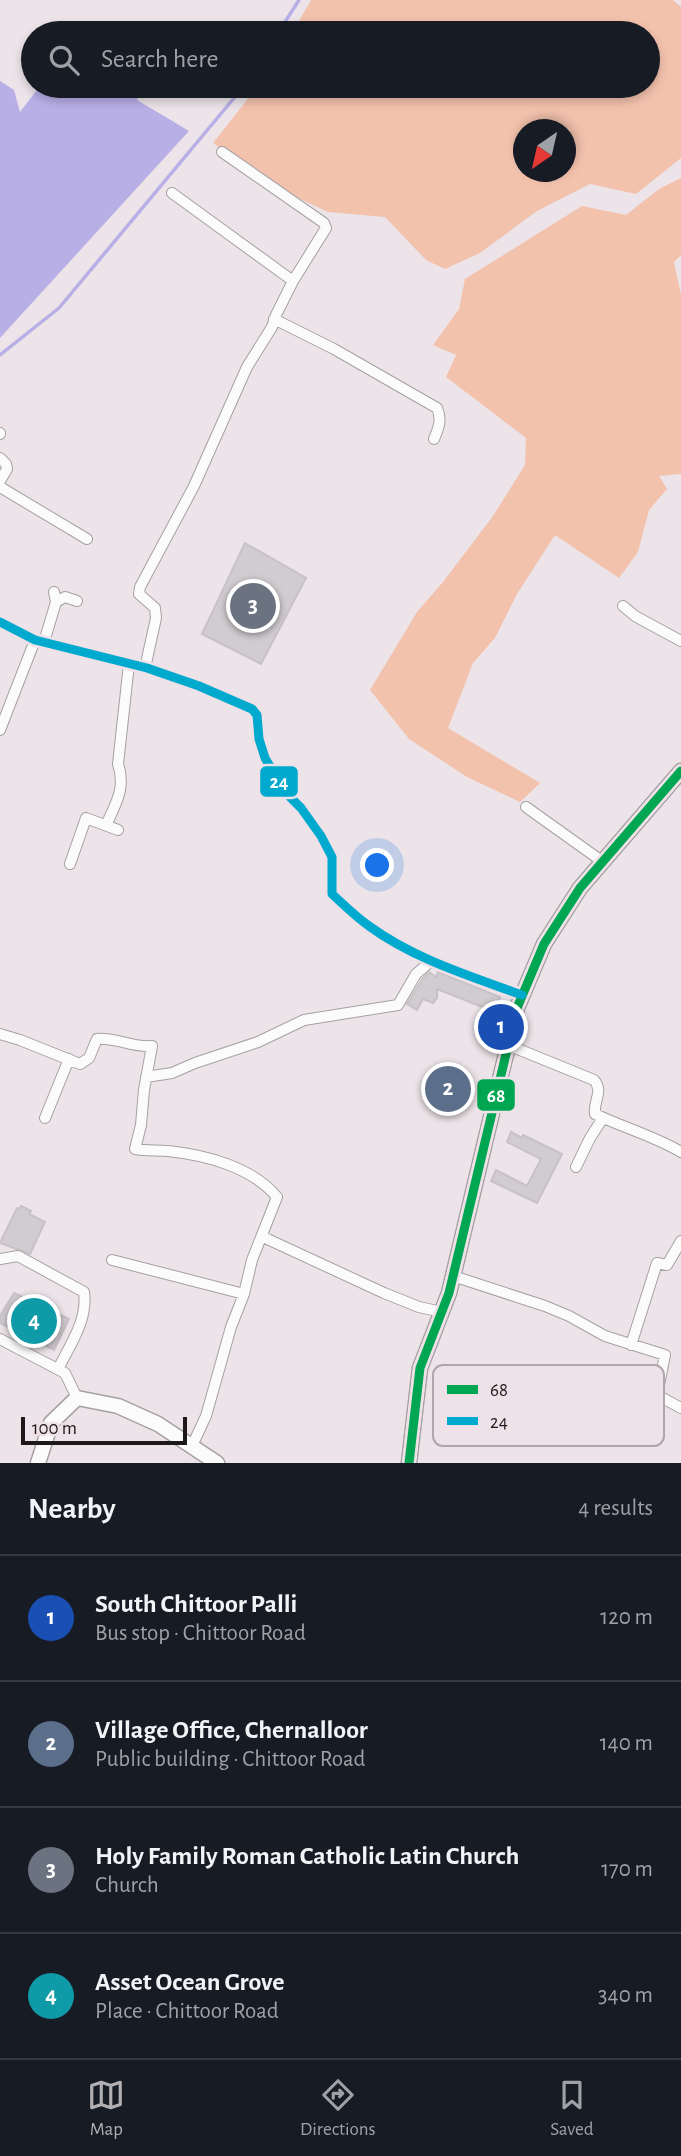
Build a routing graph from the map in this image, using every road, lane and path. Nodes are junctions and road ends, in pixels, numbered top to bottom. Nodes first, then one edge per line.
1 (222, 152) dead end
2 (172, 193) dead end
3 (293, 281) junction
4 (274, 319) junction
5 (434, 439) dead end
6 (0, 458) edge
7 (0, 481) edge
8 (0, 487) edge
9 (87, 539) dead end
10 (77, 601) dead end
11 (623, 606) dead end
12 (0, 622) edge
13 (39, 641) junction
14 (681, 641) edge
15 (129, 664) junction
16 (145, 668) junction
17 (0, 730) edge
18 (680, 774) edge
19 (527, 807) dead end
20 (603, 862) junction
21 (69, 864) dead end
22 (431, 961) junction
23 (522, 995) junction
24 (0, 1034) edge
25 (508, 1045) junction
26 (69, 1059) junction
27 (146, 1077) junction
28 (44, 1118) dead end
29 (603, 1118) junction
30 (681, 1152) edge
31 (576, 1167) dead end
32 (263, 1237) junction
33 (681, 1241) edge
34 (0, 1259) edge
35 (112, 1260) dead end
36 (453, 1276) junction
37 (244, 1294) junction
38 (442, 1312) junction
39 (0, 1339) edge
40 (631, 1345) junction
41 (663, 1365) edge
42 (58, 1369) junction
43 (77, 1398) junction
44 (664, 1399) edge
45 (681, 1408) edge
46 (191, 1446) junction
47 (38, 1463) edge
48 (217, 1463) edge
49 (409, 1463) edge

1 - 3 street
2 - 3 street
3 - 4 street
4 - 5 street
4 - 16 street
6 - 7 street
8 - 9 street
10 - 13 street
11 - 14 street
12 - 13 street
13 - 15 street
13 - 17 street
15 - 16 street
15 - 21 street
16 - 22 street
18 - 20 main road
19 - 20 street
20 - 23 main road
22 - 23 street
22 - 27 street
23 - 25 main road
24 - 26 street
25 - 29 street
25 - 36 main road
26 - 27 street
26 - 28 street
27 - 32 street
29 - 30 street
29 - 31 street
32 - 37 street
32 - 38 street
33 - 40 street
34 - 42 street
35 - 37 street
36 - 38 main road
36 - 40 street
37 - 46 street
38 - 49 main road
39 - 42 street
40 - 41 street
42 - 43 street
43 - 46 main road
43 - 47 main road
44 - 45 street
46 - 48 main road

